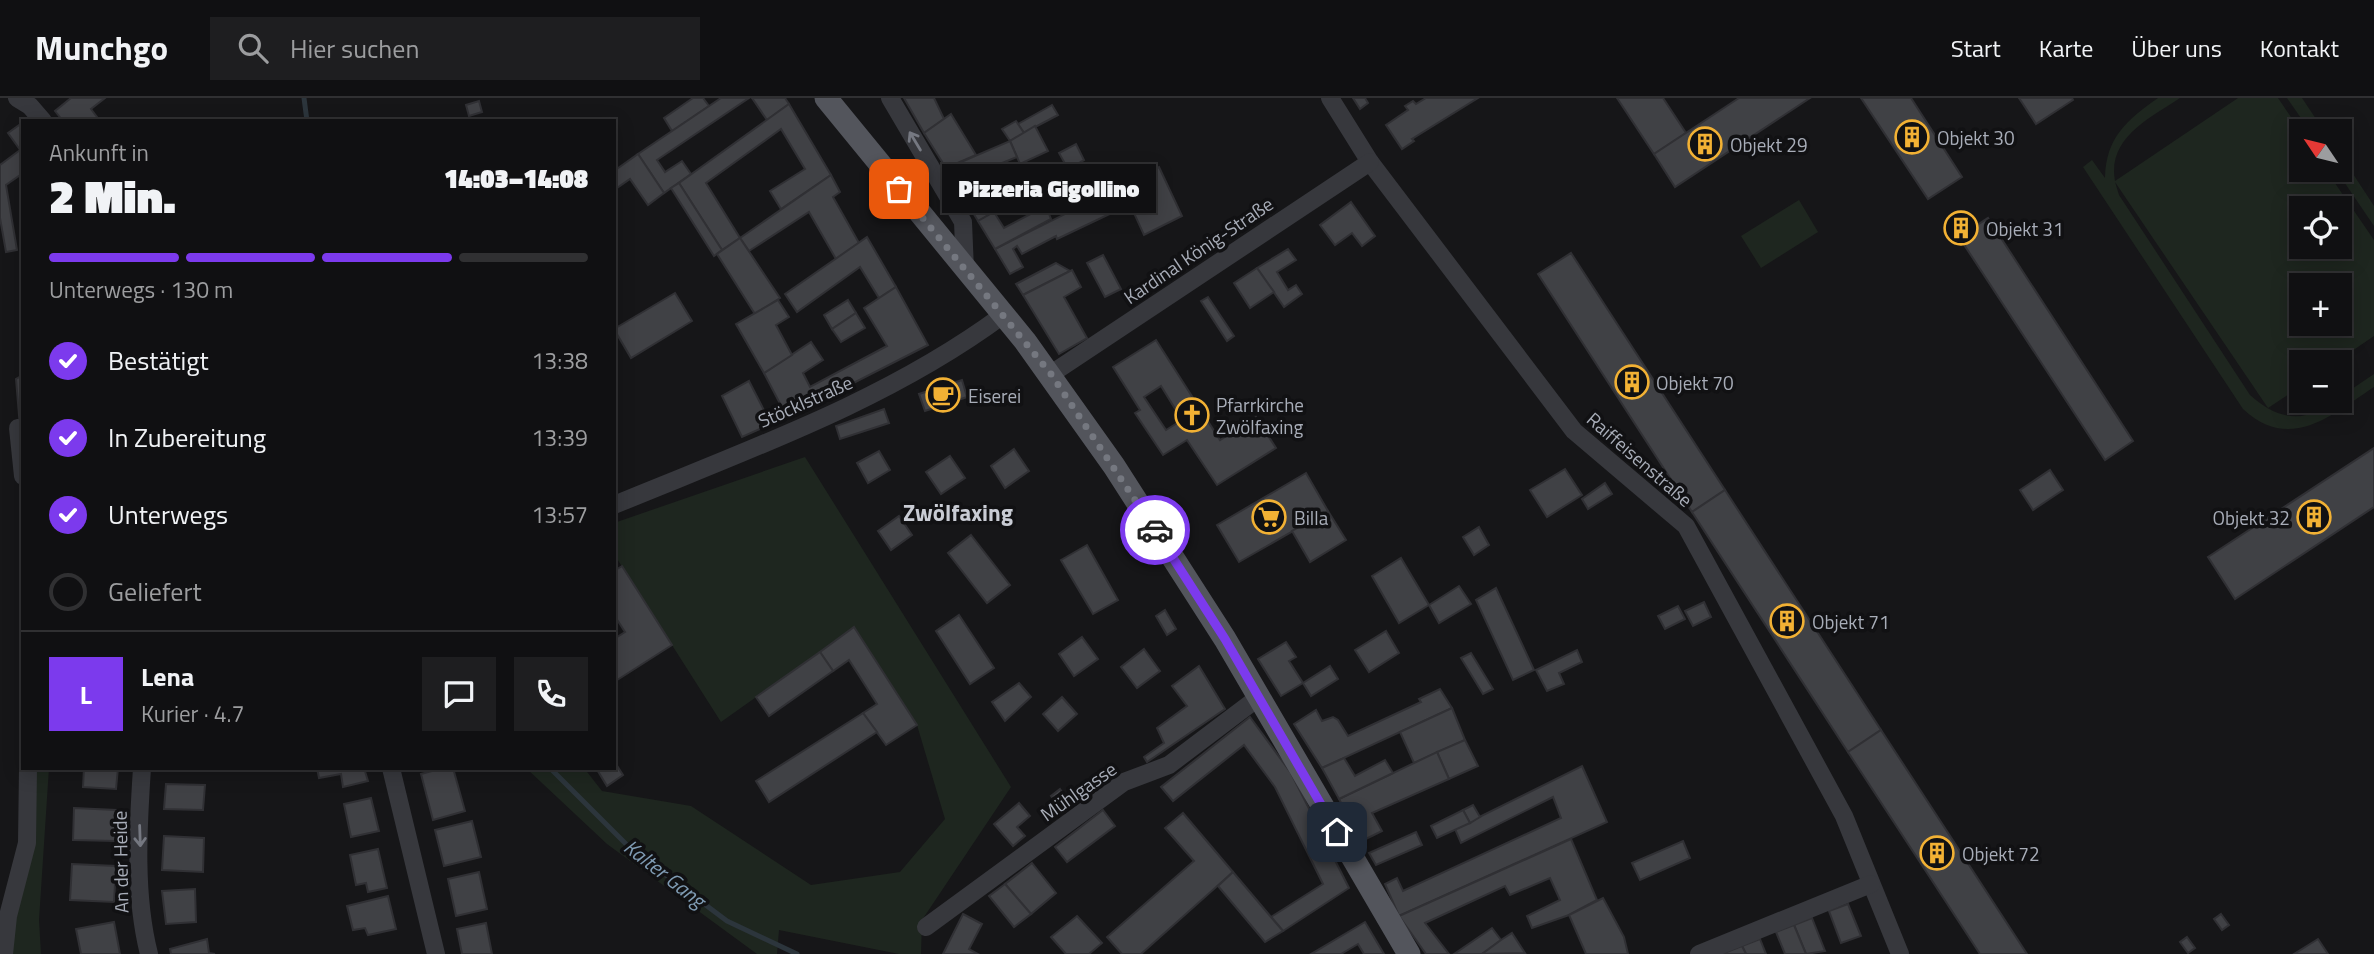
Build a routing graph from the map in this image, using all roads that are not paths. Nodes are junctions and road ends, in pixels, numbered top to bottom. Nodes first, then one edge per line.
1 (17, 98) edge
2 (826, 98) edge
3 (890, 98) edge
4 (1330, 98) edge
5 (41, 119) edge
6 (1370, 162) junction
7 (965, 270) junction
8 (1003, 315) junction
9 (1051, 374) junction
10 (18, 428) dead end
11 (21, 456) edge
12 (616, 504) edge
13 (1259, 697) junction
14 (28, 770) edge
15 (142, 770) edge
16 (391, 770) edge
17 (1871, 884) junction
18 (926, 927) dead end
19 (4, 954) edge
20 (149, 954) edge
21 (436, 954) edge
22 (1409, 954) edge
23 (1699, 954) edge
24 (1900, 954) edge

1 - 5 street
2 - 7 main road
7 -> 3 street
4 - 6 street, Raiffeisenstraße
6 - 9 street, Kardinal König-Straße
6 - 17 street, Raiffeisenstraße
7 - 8 main road
8 - 9 main road
8 - 12 street, Stöcklstraße
9 - 13 main road
10 - 11 street
13 - 18 street, Mühlgasse
13 - 22 main road
14 - 19 street
15 -> 20 street, An der Heide
16 - 21 street
17 - 23 street
17 - 24 street, Raiffeisenstraße

